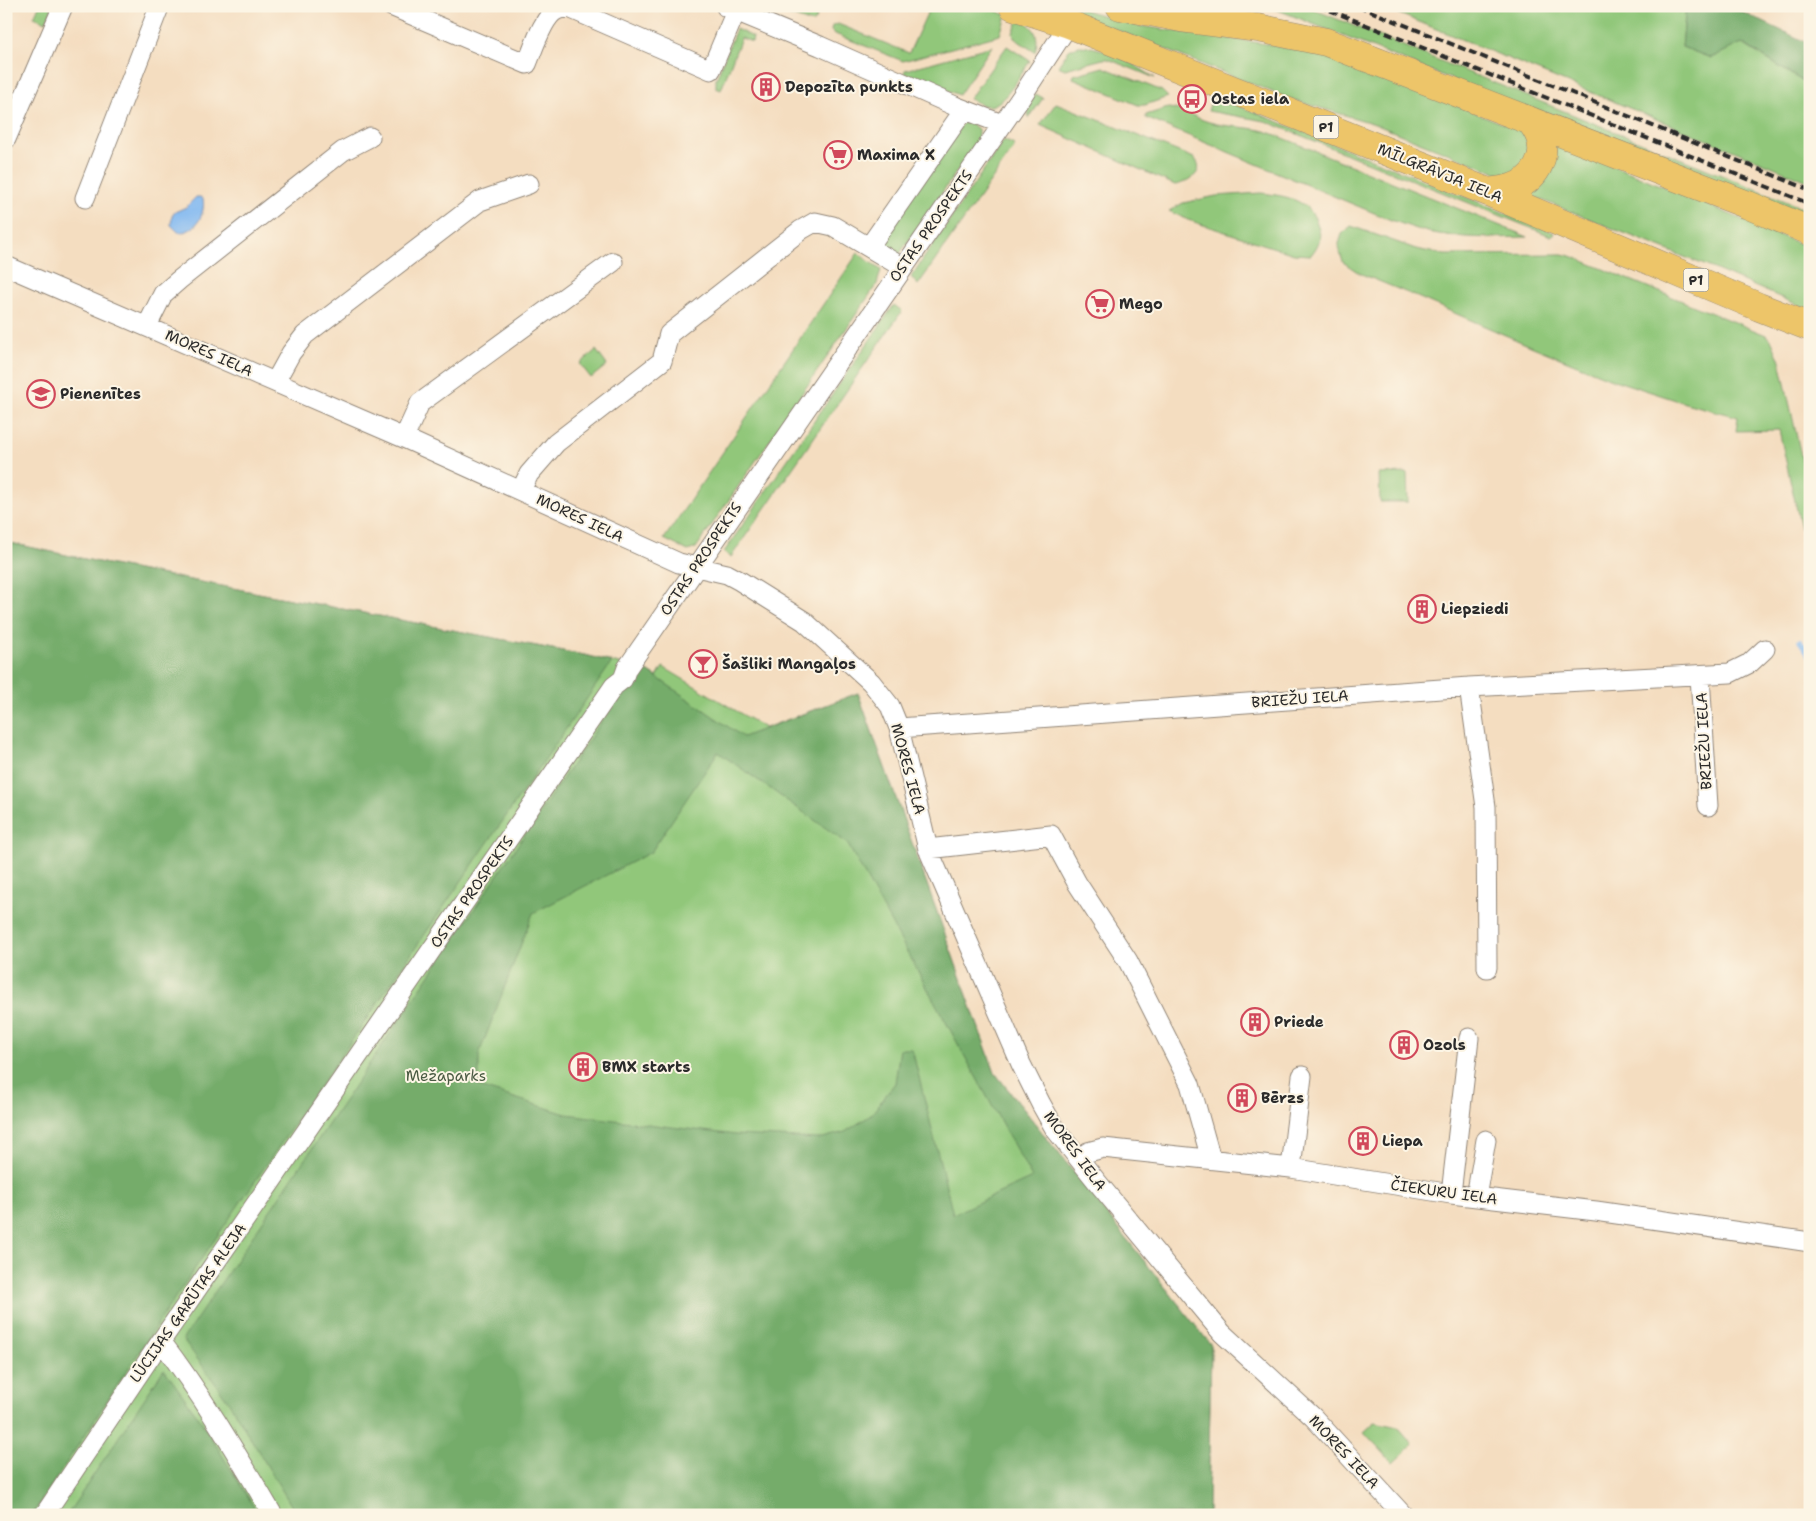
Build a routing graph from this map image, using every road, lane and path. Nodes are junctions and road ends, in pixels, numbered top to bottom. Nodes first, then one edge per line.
1 (63, 6) edge
2 (391, 6) edge
3 (1013, 6) edge
4 (1122, 7) edge
5 (158, 8) edge
6 (730, 9) edge
7 (1069, 24) junction
8 (964, 110) junction
9 (1531, 121) junction
10 (1002, 124) junction
11 (370, 137) dead end
12 (6, 139) edge
13 (529, 184) dead end
14 (1488, 192) junction
15 (85, 198) dead end
16 (1810, 231) edge
17 (869, 247) junction
18 (613, 262) dead end
19 (6, 266) edge
20 (902, 267) junction
21 (147, 326) junction
22 (1810, 327) edge
23 (275, 382) junction
24 (404, 438) junction
25 (521, 490) junction
26 (696, 566) junction
27 (1765, 649) dead end
28 (1700, 676) junction
29 (1469, 687) junction
30 (899, 728) junction
31 (1708, 806) dead end
32 (928, 849) junction
33 (1487, 968) dead end
34 (1469, 1038) dead end
35 (1302, 1076) dead end
36 (334, 1092) joint
37 (1486, 1140) dead end
38 (1080, 1158) junction
39 (1211, 1159) junction
40 (1291, 1168) junction
41 (1451, 1194) junction
42 (1476, 1198) junction
43 (1810, 1242) edge
44 (161, 1341) junction
45 (44, 1515) edge
46 (272, 1515) edge
47 (1403, 1515) edge

1 - 12 street
2 - 6 street
3 - 7 main road, P1
4 - 9 main road
5 - 15 street
6 - 8 street
7 - 10 street, OSTAS PROSPEKTS
7 - 14 main road, MĪLGRĀVJA IELA / P1
8 - 10 street
8 - 17 street
9 - 14 main road
9 - 16 main road
10 - 20 street, OSTAS PROSPEKTS
11 - 21 street
13 - 23 street
14 - 22 main road, MĪLGRĀVJA IELA / P1
17 - 20 street
17 - 25 street
18 - 24 street
19 - 21 street, MORES IELA
20 - 26 street, OSTAS PROSPEKTS
21 - 23 street, MORES IELA
23 - 24 street, MORES IELA
24 - 25 street, MORES IELA
25 - 26 street, MORES IELA
26 - 30 street, MORES IELA
26 - 36 street, OSTAS PROSPEKTS
27 - 28 street, BRIEŽU IELA
28 - 29 street, BRIEŽU IELA
28 - 31 street, BRIEŽU IELA
29 - 30 street, BRIEŽU IELA
29 - 33 street
30 - 32 street, MORES IELA
32 - 38 street, MORES IELA
32 - 39 street
34 - 41 street
35 - 40 street
36 - 44 street, LŪCIJAS GARŪTAS ALEJA
37 - 42 street
38 - 39 street, ČIEKURU IELA
38 - 47 street, MORES IELA
39 - 40 street, ČIEKURU IELA
40 - 41 street, ČIEKURU IELA
41 - 42 street, ČIEKURU IELA
42 - 43 street, ČIEKURU IELA
44 - 45 street, LŪCIJAS GARŪTAS ALEJA
44 - 46 street

